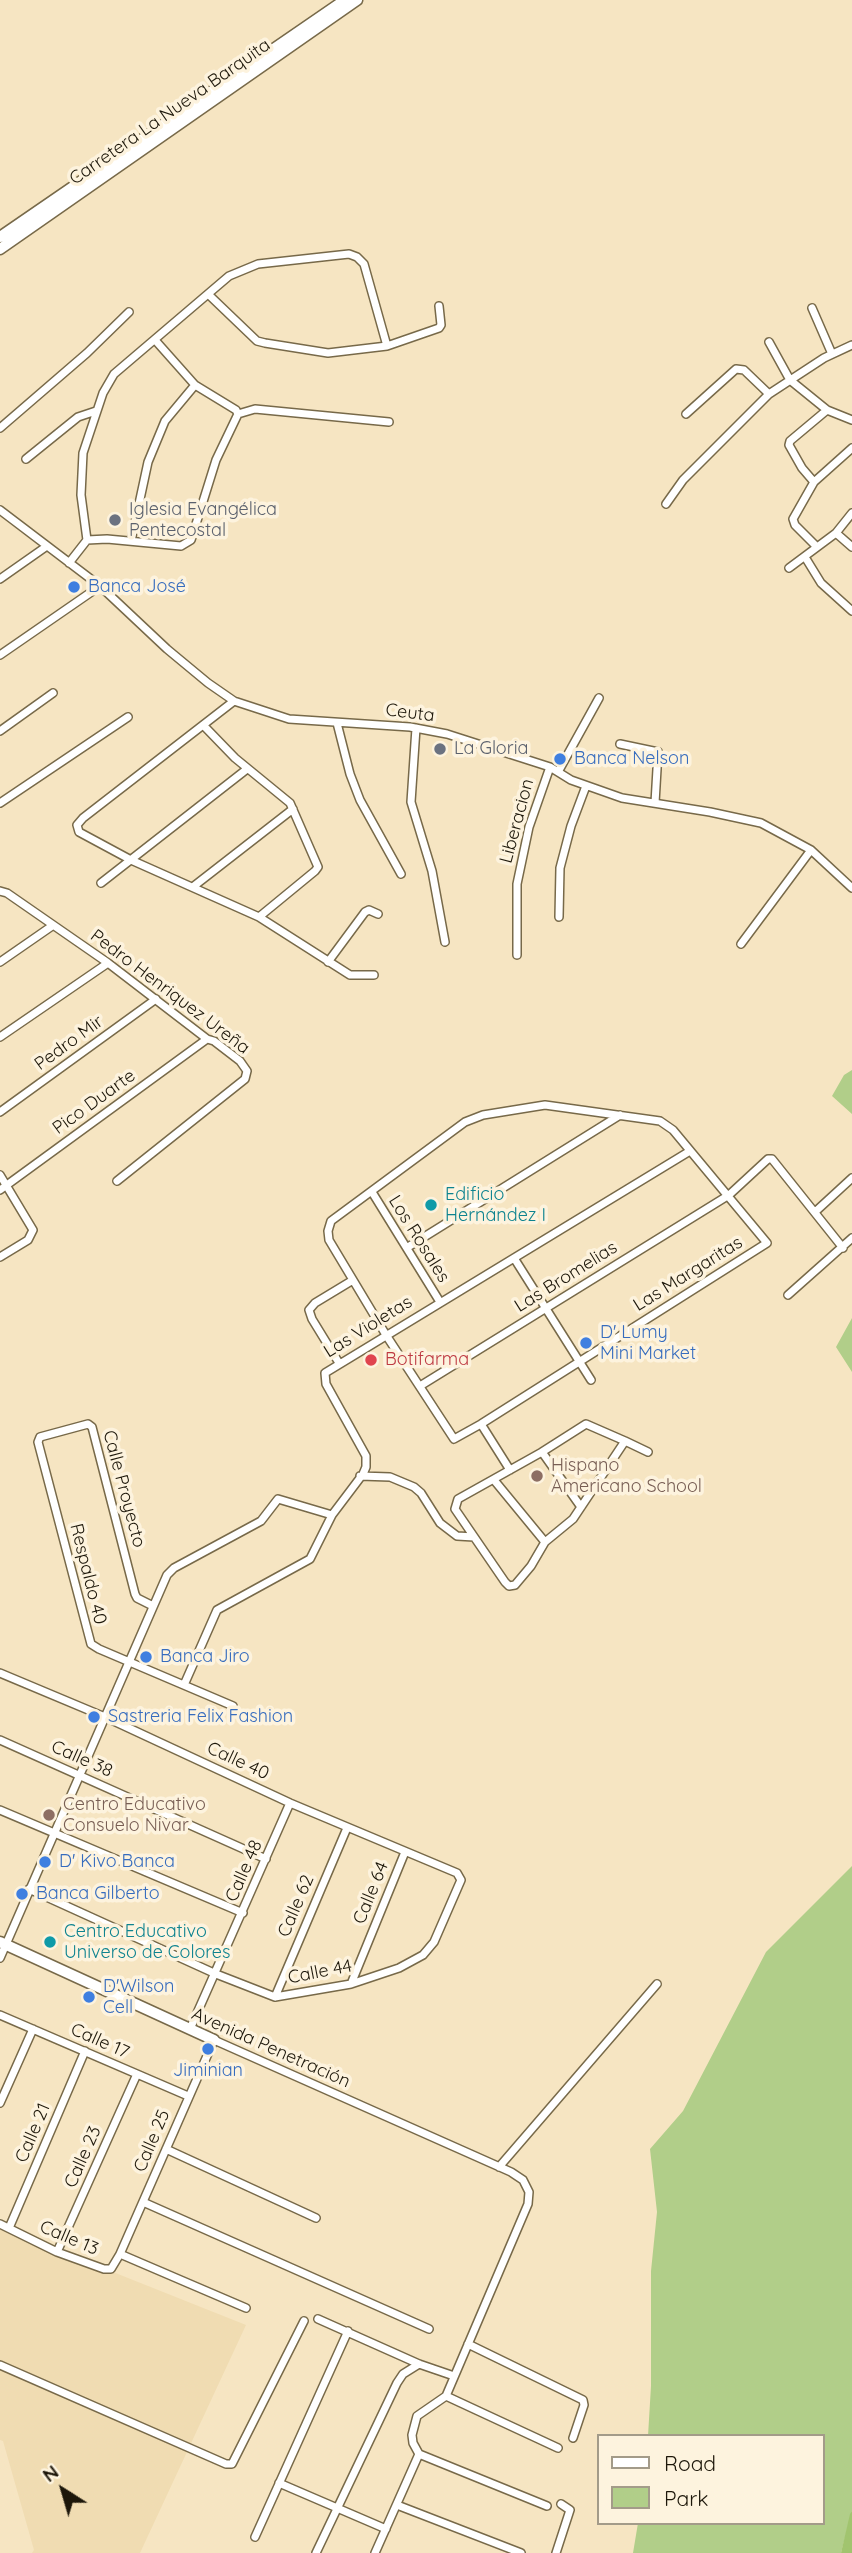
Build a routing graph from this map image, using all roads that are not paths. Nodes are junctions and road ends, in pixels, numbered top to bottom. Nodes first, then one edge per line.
1 (345, 0) edge
2 (357, 0) edge
3 (0, 237) edge
4 (0, 249) edge
5 (209, 295) junction
6 (439, 306) dead end
7 (812, 307) dead end
8 (129, 312) dead end
9 (155, 340) junction
10 (769, 342) dead end
11 (852, 345) edge
12 (387, 346) junction
13 (832, 354) junction
14 (790, 380) junction
15 (195, 385) junction
16 (769, 394) junction
17 (827, 410) junction
18 (96, 411) junction
19 (238, 414) junction
20 (686, 414) dead end
21 (852, 420) edge
22 (389, 422) dead end
23 (0, 428) edge
24 (852, 448) edge
25 (26, 458) dead end
26 (814, 482) junction
27 (666, 504) dead end
28 (0, 510) edge
29 (852, 513) edge
30 (836, 533) junction
31 (87, 540) junction
32 (131, 541) junction
33 (47, 546) junction
34 (817, 547) junction
35 (852, 547) edge
36 (805, 556) junction
37 (69, 563) junction
38 (789, 568) dead end
39 (0, 579) edge
40 (100, 586) junction
41 (852, 611) edge
42 (0, 655) edge
43 (53, 693) dead end
44 (599, 698) dead end
45 (234, 701) junction
46 (128, 716) dead end
47 (337, 723) junction
48 (204, 726) junction
49 (416, 728) junction
50 (0, 732) edge
51 (620, 744) dead end
52 (550, 767) junction
53 (247, 769) junction
54 (558, 772) junction
55 (586, 786) junction
56 (0, 803) edge
57 (655, 803) junction
58 (293, 808) junction
59 (811, 850) junction
60 (131, 860) junction
61 (401, 874) dead end
62 (101, 883) dead end
63 (194, 886) junction
64 (852, 888) edge
65 (0, 891) edge
66 (378, 914) dead end
67 (559, 916) dead end
68 (259, 917) junction
69 (52, 926) junction
70 (444, 942) dead end
71 (741, 944) dead end
72 (517, 955) dead end
73 (0, 962) edge
74 (328, 962) junction
75 (108, 963) junction
76 (374, 975) dead end
77 (156, 999) junction
78 (0, 1037) edge
79 (207, 1039) junction
80 (0, 1112) edge
81 (620, 1115) junction
82 (690, 1151) junction
83 (0, 1175) edge
84 (852, 1178) edge
85 (117, 1181) dead end
86 (8, 1185) junction
87 (0, 1190) edge
88 (372, 1192) junction
89 (729, 1195) junction
90 (815, 1212) junction
91 (852, 1238) edge
92 (408, 1247) junction
93 (843, 1248) junction
94 (0, 1257) edge
95 (514, 1258) junction
96 (353, 1280) junction
97 (788, 1295) dead end
98 (440, 1302) junction
99 (546, 1308) junction
100 (386, 1335) junction
101 (578, 1360) junction
102 (339, 1363) junction
103 (591, 1380) dead end
104 (420, 1386) junction
105 (481, 1424) junction
106 (625, 1441) junction
107 (38, 1442) joint
108 (542, 1452) junction
109 (648, 1452) dead end
110 (510, 1469) junction
111 (360, 1476) junction
112 (494, 1480) junction
113 (581, 1507) junction
114 (332, 1515) junction
115 (474, 1537) junction
116 (545, 1542) junction
117 (153, 1606) junction
118 (131, 1662) junction
119 (0, 1673) edge
120 (184, 1685) junction
121 (233, 1706) dead end
122 (105, 1717) junction
123 (0, 1740) edge
124 (80, 1775) junction
125 (290, 1803) junction
126 (0, 1810) edge
127 (347, 1828) junction
128 (53, 1833) junction
129 (405, 1852) junction
130 (266, 1859) junction
131 (461, 1880) joint
132 (29, 1889) junction
133 (243, 1913) junction
134 (3, 1943) edge
135 (0, 1958) edge
136 (216, 1974) junction
137 (351, 1984) junction
138 (657, 1984) dead end
139 (275, 1997) junction
140 (0, 2015) edge
141 (33, 2029) junction
142 (190, 2029) junction
143 (214, 2040) junction
144 (85, 2051) junction
145 (137, 2074) junction
146 (188, 2096) junction
147 (0, 2104) edge
148 (166, 2149) junction
149 (499, 2167) junction
150 (143, 2202) junction
151 (317, 2218) dead end
152 (0, 2224) edge
153 (9, 2228) junction
154 (57, 2252) junction
155 (120, 2254) junction
156 (246, 2308) dead end
157 (318, 2319) dead end
158 (304, 2321) dead end
159 (429, 2329) dead end
160 (348, 2331) junction
161 (468, 2344) junction
162 (419, 2364) junction
163 (0, 2365) edge
164 (454, 2376) junction
165 (446, 2396) junction
166 (573, 2438) dead end
167 (558, 2448) dead end
168 (419, 2454) junction
169 (279, 2483) junction
170 (561, 2504) dead end
171 (397, 2505) junction
172 (547, 2506) dead end
173 (338, 2508) junction
174 (386, 2529) junction
175 (255, 2537) dead end
176 (316, 2553) edge
177 (377, 2553) edge
178 (521, 2553) edge
179 (556, 2553) edge

1 - 3 street, Carretera La Nueva Barquita
2 - 4 street, Carretera La Nueva Barquita
5 - 9 street
5 - 12 street
5 - 12 street
6 - 12 street
7 - 13 street
8 - 23 street
9 - 15 street
9 - 18 street
10 - 14 street
11 - 13 street
13 - 14 street
14 - 16 street
14 - 17 street
15 - 19 street
15 - 32 street
16 - 20 street
16 - 27 street
17 - 21 street
17 - 26 street
18 - 25 street
18 - 31 street
19 - 22 street
19 - 32 street
24 - 26 street
26 - 34 street
28 - 33 street, Ceuta
29 - 30 street
30 - 34 street
30 - 35 street
31 - 32 street
31 - 37 street
33 - 37 street, Ceuta
33 - 39 street
34 - 36 street
36 - 38 street
36 - 41 street
37 - 40 street, Ceuta
40 - 42 street
40 - 45 street, Ceuta
43 - 50 street
44 - 54 street
45 - 47 street, Ceuta
45 - 48 street
46 - 56 street
47 - 49 street, Ceuta
47 - 61 street
48 - 53 street
48 - 60 street
49 - 52 street, Ceuta
49 - 70 street
51 - 57 street
52 - 54 street, Ceuta
52 - 72 street, Liberacion
53 - 58 street
53 - 60 street
54 - 55 street, Ceuta
55 - 57 street, Ceuta
55 - 67 street
57 - 59 street, Ceuta
58 - 63 street
58 - 68 street
59 - 64 street, Ceuta
59 - 71 street
60 - 62 street
60 - 63 street
63 - 68 street
65 - 69 street, Pedro Henriquez Ureña
66 - 74 street
68 - 74 street
69 - 73 street
69 - 75 street, Pedro Henriquez Ureña
74 - 76 street
75 - 77 street, Pedro Henriquez Ureña
75 - 78 street
77 - 79 street, Pedro Henriquez Ureña
77 - 80 street, Pedro Mir
79 - 85 street, Pedro Henriquez Ureña
79 - 86 street, Pico Duarte
81 - 82 street
81 - 88 street
81 - 92 street
82 - 89 street
82 - 95 street, Las Violetas
83 - 86 street
84 - 90 street
86 - 87 street, Pico Duarte
86 - 94 street
88 - 92 street, Los Rosales
88 - 96 street
89 - 90 street, Las Bromelias
89 - 99 street, Las Bromelias
89 - 101 street, Las Margaritas
90 - 93 street
91 - 93 street
92 - 98 street, Los Rosales
93 - 97 street
95 - 98 street, Las Violetas
95 - 99 street
96 - 100 street
96 - 102 street
98 - 100 street, Las Violetas
99 - 101 street
99 - 104 street, Las Bromelias
100 - 102 street, Las Violetas
100 - 104 street
101 - 103 street
101 - 105 street, Las Margaritas
102 - 111 street, Las Violetas
104 - 105 street, Las Margaritas
105 - 110 street
106 - 108 street
106 - 109 street
106 - 113 street
107 - 117 street, Calle Proyecto
107 - 118 street, Respaldo 40
108 - 110 street
108 - 113 street
110 - 112 street
111 - 114 street
111 - 115 street
112 - 115 street
112 - 116 street
113 - 116 street
114 - 117 street
114 - 120 street
115 - 116 street
117 - 118 street
118 - 120 street, Respaldo 40
118 - 122 street
119 - 122 street, Calle 40
120 - 121 street, Respaldo 40
122 - 124 street
122 - 125 street, Calle 40
123 - 124 street, Calle 38
124 - 128 street
124 - 130 street, Calle 38
125 - 127 street, Calle 40
125 - 130 street, Calle 48
126 - 128 street
127 - 129 street, Calle 40
127 - 139 street, Calle 62
128 - 132 street
128 - 133 street
129 - 131 street, Calle 40
129 - 137 street, Calle 64
130 - 133 street, Calle 48
131 - 137 street, Calle 44
132 - 134 street
132 - 136 street, Calle 44
133 - 136 street, Calle 48
134 - 135 street
134 - 142 street, Avenida Penetración
136 - 139 street, Calle 44
136 - 142 street, Calle 48
137 - 139 street, Calle 44
138 - 149 street
140 - 141 street, Calle 17
141 - 144 street, Calle 17
141 - 147 street
142 - 143 street, Avenida Penetración
143 - 146 street, Calle 25
143 - 149 street, Avenida Penetración
144 - 145 street, Calle 17
144 - 153 street, Calle 21
145 - 146 street, Calle 17
145 - 154 street, Calle 23
146 - 148 street, Calle 25
148 - 150 street, Calle 25
148 - 151 street
149 - 161 street, Avenida Penetración
150 - 155 street, Calle 25
150 - 159 street
152 - 153 street, Calle 13
153 - 154 street, Calle 13
154 - 155 street, Calle 13
155 - 156 street
157 - 160 street
158 - 163 street
160 - 162 street
160 - 169 street
161 - 164 street
161 - 166 street
162 - 164 street
162 - 173 street
164 - 165 street
165 - 167 street
165 - 168 street
168 - 171 street
168 - 172 street
169 - 173 street
169 - 175 street
170 - 179 street
171 - 174 street
171 - 178 street
173 - 174 street
173 - 176 street
174 - 177 street

